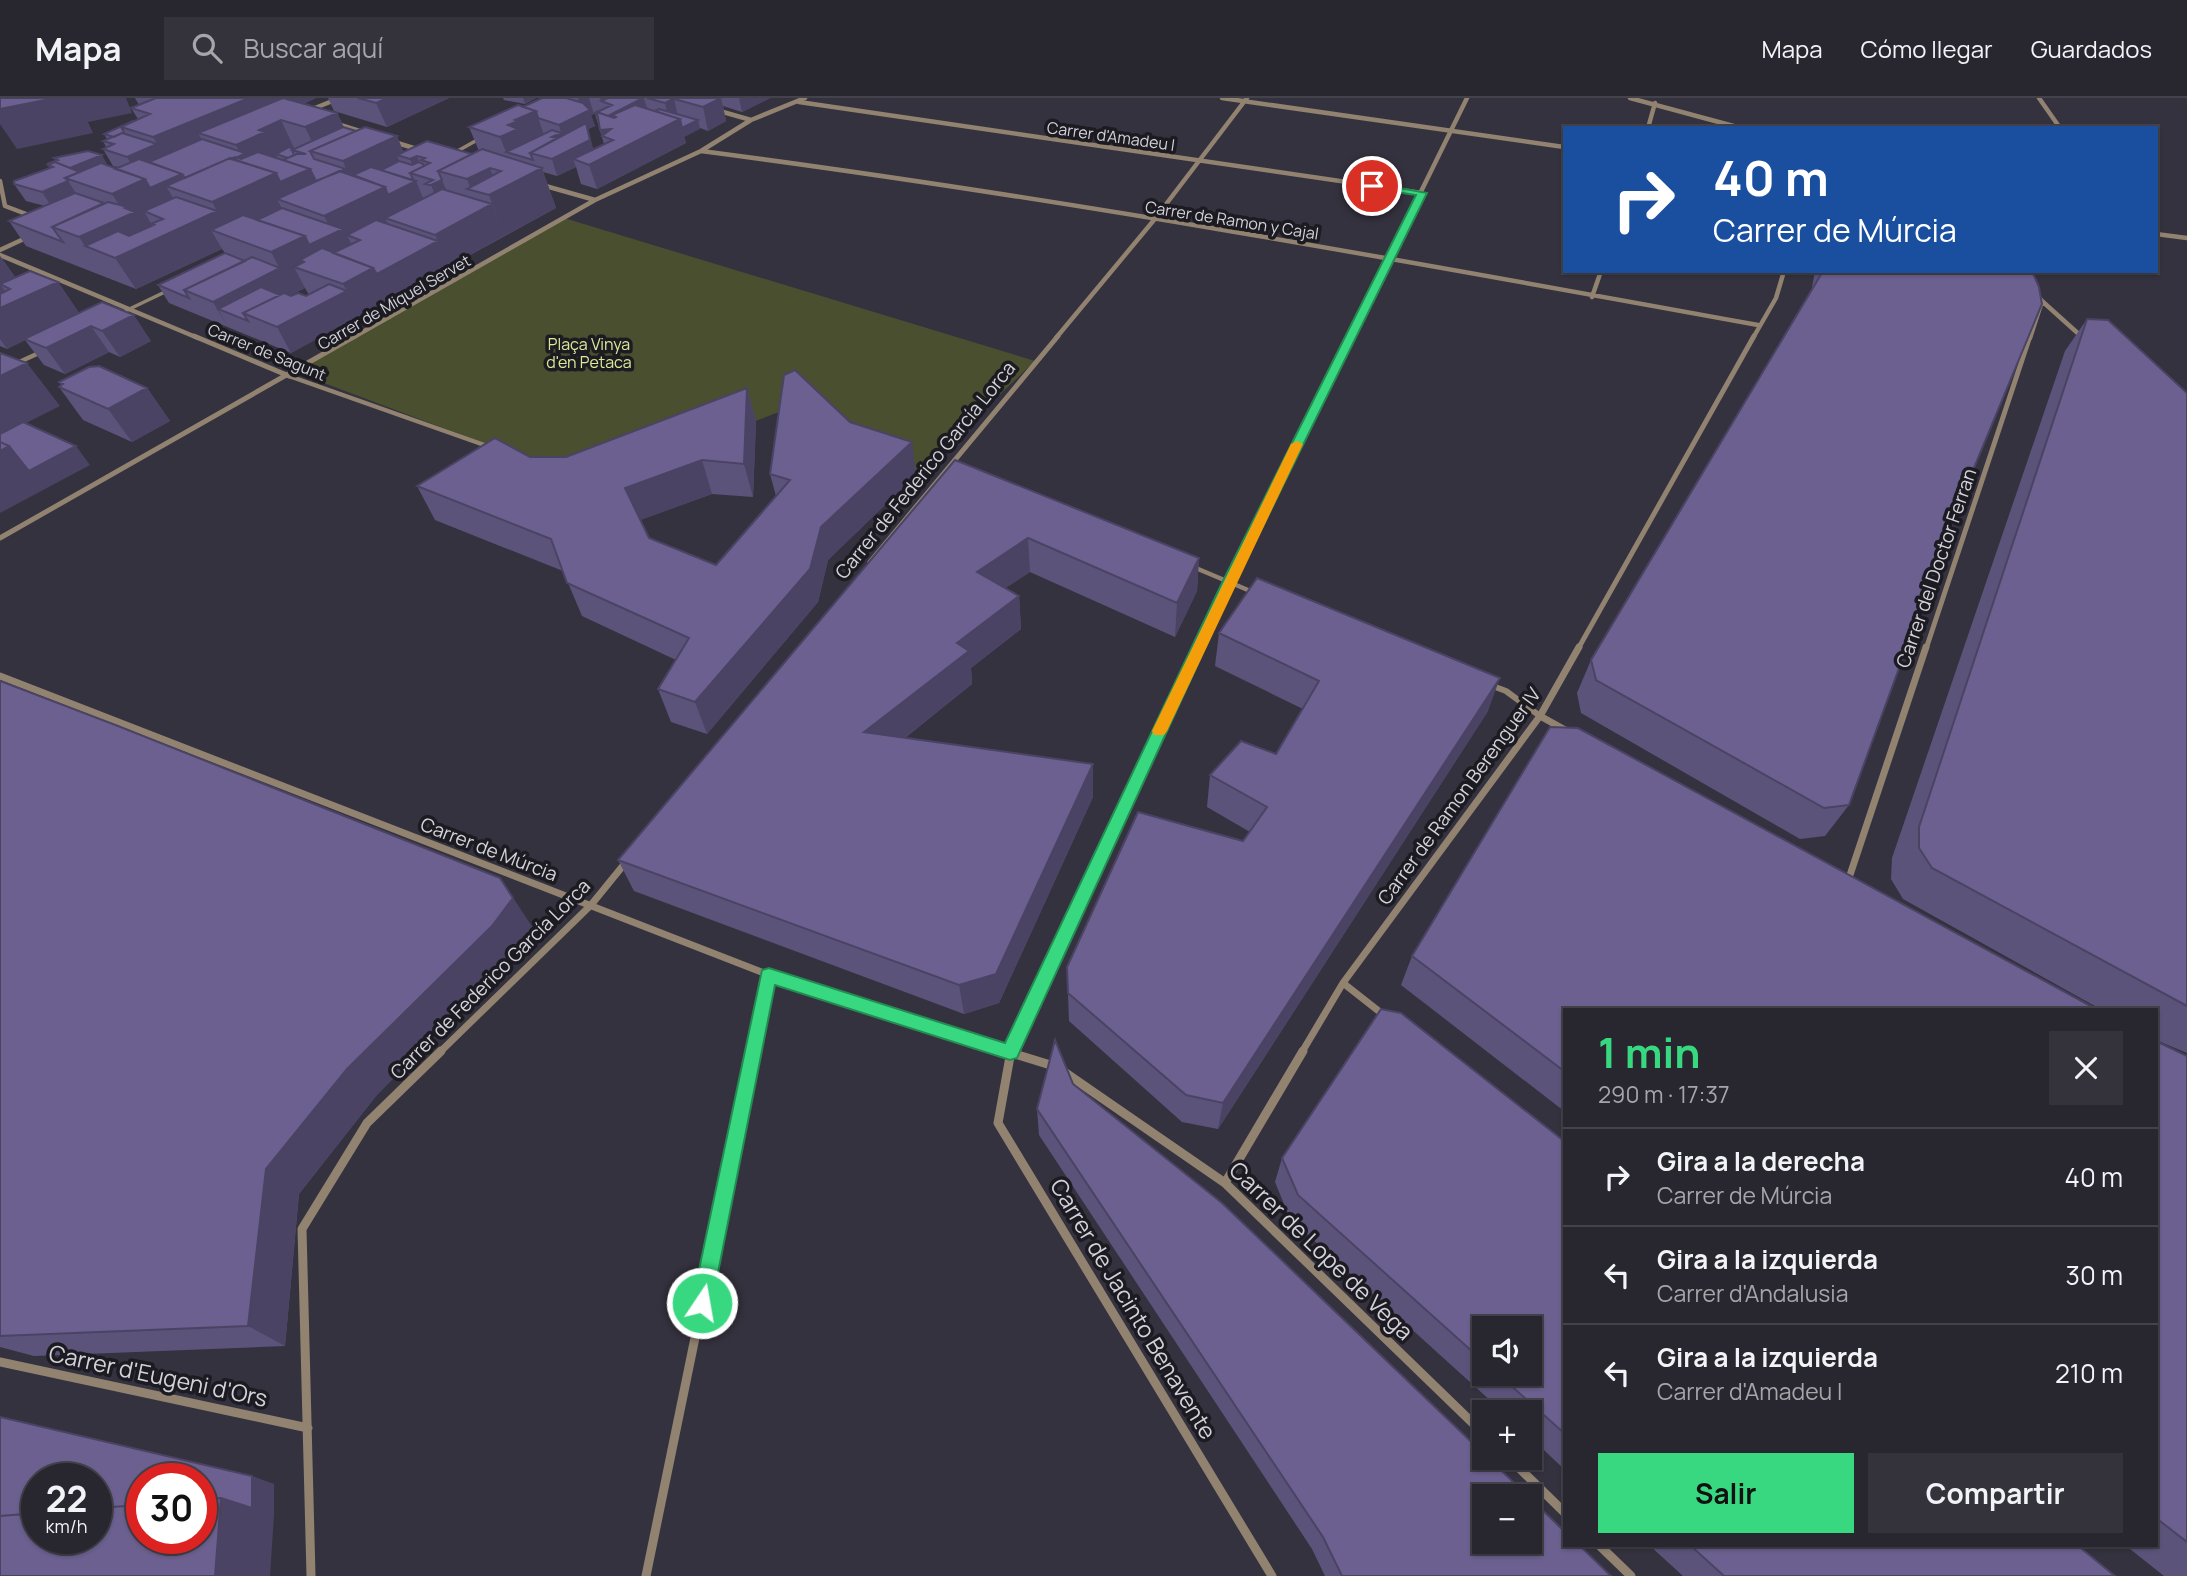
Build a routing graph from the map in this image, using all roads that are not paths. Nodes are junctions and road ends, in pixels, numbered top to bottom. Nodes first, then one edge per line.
1 (340, 98) edge
2 (805, 98) edge
3 (1222, 98) edge
4 (1467, 98) edge
5 (1630, 98) edge
6 (2039, 98) edge
7 (1245, 100) edge
8 (797, 102) junction
9 (1655, 103) junction
10 (713, 109) dead end
11 (316, 117) edge
12 (751, 120) junction
13 (329, 121) dead end
14 (1649, 126) edge
15 (1734, 126) edge
16 (2059, 126) edge
17 (1451, 132) junction
18 (368, 133) edge
19 (381, 137) edge
20 (480, 138) edge
21 (1563, 147) edge
22 (701, 151) junction
23 (432, 154) edge
24 (445, 158) edge
25 (1198, 161) junction
26 (0, 181) edge
27 (533, 183) dead end
28 (1422, 193) junction
29 (595, 200) junction
30 (42, 220) edge
31 (1154, 220) junction
32 (2158, 234) edge
33 (33, 235) edge
34 (2187, 239) edge
35 (0, 253) edge
36 (1389, 258) junction
37 (1600, 273) edge
38 (1783, 273) edge
39 (170, 290) edge
40 (2033, 291) edge
41 (1592, 297) junction
42 (2042, 301) junction
43 (131, 308) junction
44 (119, 314) edge
45 (1758, 325) junction
46 (2084, 338) edge
47 (48, 348) edge
48 (12, 366) edge
49 (289, 376) junction
50 (492, 447) edge
51 (953, 459) junction
52 (965, 465) edge
53 (0, 538) edge
54 (1178, 560) edge
55 (867, 565) edge
56 (1228, 583) junction
57 (1266, 598) edge
58 (0, 676) edge
59 (1480, 681) edge
60 (1539, 716) junction
61 (1575, 736) edge
62 (634, 852) edge
63 (1835, 879) edge
64 (1847, 885) junction
65 (1858, 892) edge
66 (591, 905) junction
67 (769, 975) junction
68 (1343, 983) junction
69 (1396, 1025) edge
70 (1010, 1052) junction
71 (1225, 1183) junction
72 (0, 1363) edge
73 (1472, 1422) edge
74 (308, 1428) junction
75 (1521, 1470) edge
76 (1563, 1511) edge
77 (1601, 1547) edge
78 (311, 1576) edge
79 (646, 1576) edge
80 (1272, 1576) edge
81 (1631, 1576) edge

1 - 11 street
2 - 8 street, Carrer de Miquel Servet
3 - 7 street
4 - 17 street, Carrer de Jacinto Benavente
5 - 9 street
6 - 16 street
7 - 17 street
7 - 25 street, Carrer de Federico García Lorca
8 - 12 street, Carrer de Miquel Servet
8 - 25 street, Carrer d'Amadeu I
9 - 14 street
9 - 15 street
10 - 12 street
12 - 22 street, Carrer de Miquel Servet
13 - 18 street
17 - 21 street
17 - 28 street, Carrer de Jacinto Benavente
19 - 23 street
20 - 24 lane
22 - 29 street, Carrer de Miquel Servet
22 - 31 street, Carrer de Ramon y Cajal
25 - 28 street, Carrer d'Amadeu I
25 - 31 street, Carrer de Federico García Lorca
26 - 30 street
27 - 29 street
28 - 36 street, Carrer de Jacinto Benavente
29 - 49 street, Carrer de Miquel Servet
31 - 36 street, Carrer de Ramon y Cajal
31 - 51 street, Carrer de Federico García Lorca
32 - 34 street
33 - 35 street
35 - 43 street, Carrer de Sagunt
36 - 41 street, Carrer de Ramon y Cajal
36 - 56 street, Carrer de Jacinto Benavente
37 - 41 street
38 - 45 street, Carrer de Ramon Berenguer IV
39 - 43 lane
40 - 42 street
41 - 45 street, Carrer de Ramon y Cajal
42 - 46 street
42 - 64 street, Carrer del Doctor Ferran
43 - 44 lane
43 - 49 street, Carrer de Sagunt
45 - 60 street, Carrer de Ramon Berenguer IV
47 - 48 lane
49 - 50 lane, Carrer de Sagunt
49 - 53 street, Carrer de Miquel Servet
51 - 52 street
51 - 55 street, Carrer de Federico García Lorca
54 - 56 street
56 - 57 street
56 - 70 street, Carrer de Jacinto Benavente
58 - 66 street, Carrer de Múrcia
59 - 60 street
60 - 61 street
60 - 68 street, Carrer de Ramon Berenguer IV
62 - 66 street, Carrer de Federico García Lorca
63 - 64 street
64 - 65 street
66 - 67 street, Carrer de Múrcia
66 - 74 street, Carrer de Federico García Lorca
67 - 70 street, Carrer de Múrcia
67 - 79 street
68 - 69 street
68 - 71 street, Carrer de Ramon Berenguer IV
70 - 71 street, Carrer de Lope de Vega
70 - 80 street, Carrer de Jacinto Benavente
71 - 73 street, Carrer de Lope de Vega
72 - 74 street, Carrer d'Eugeni d'Ors
74 - 78 street, Carrer de Federico García Lorca
75 - 76 street
77 - 81 street

